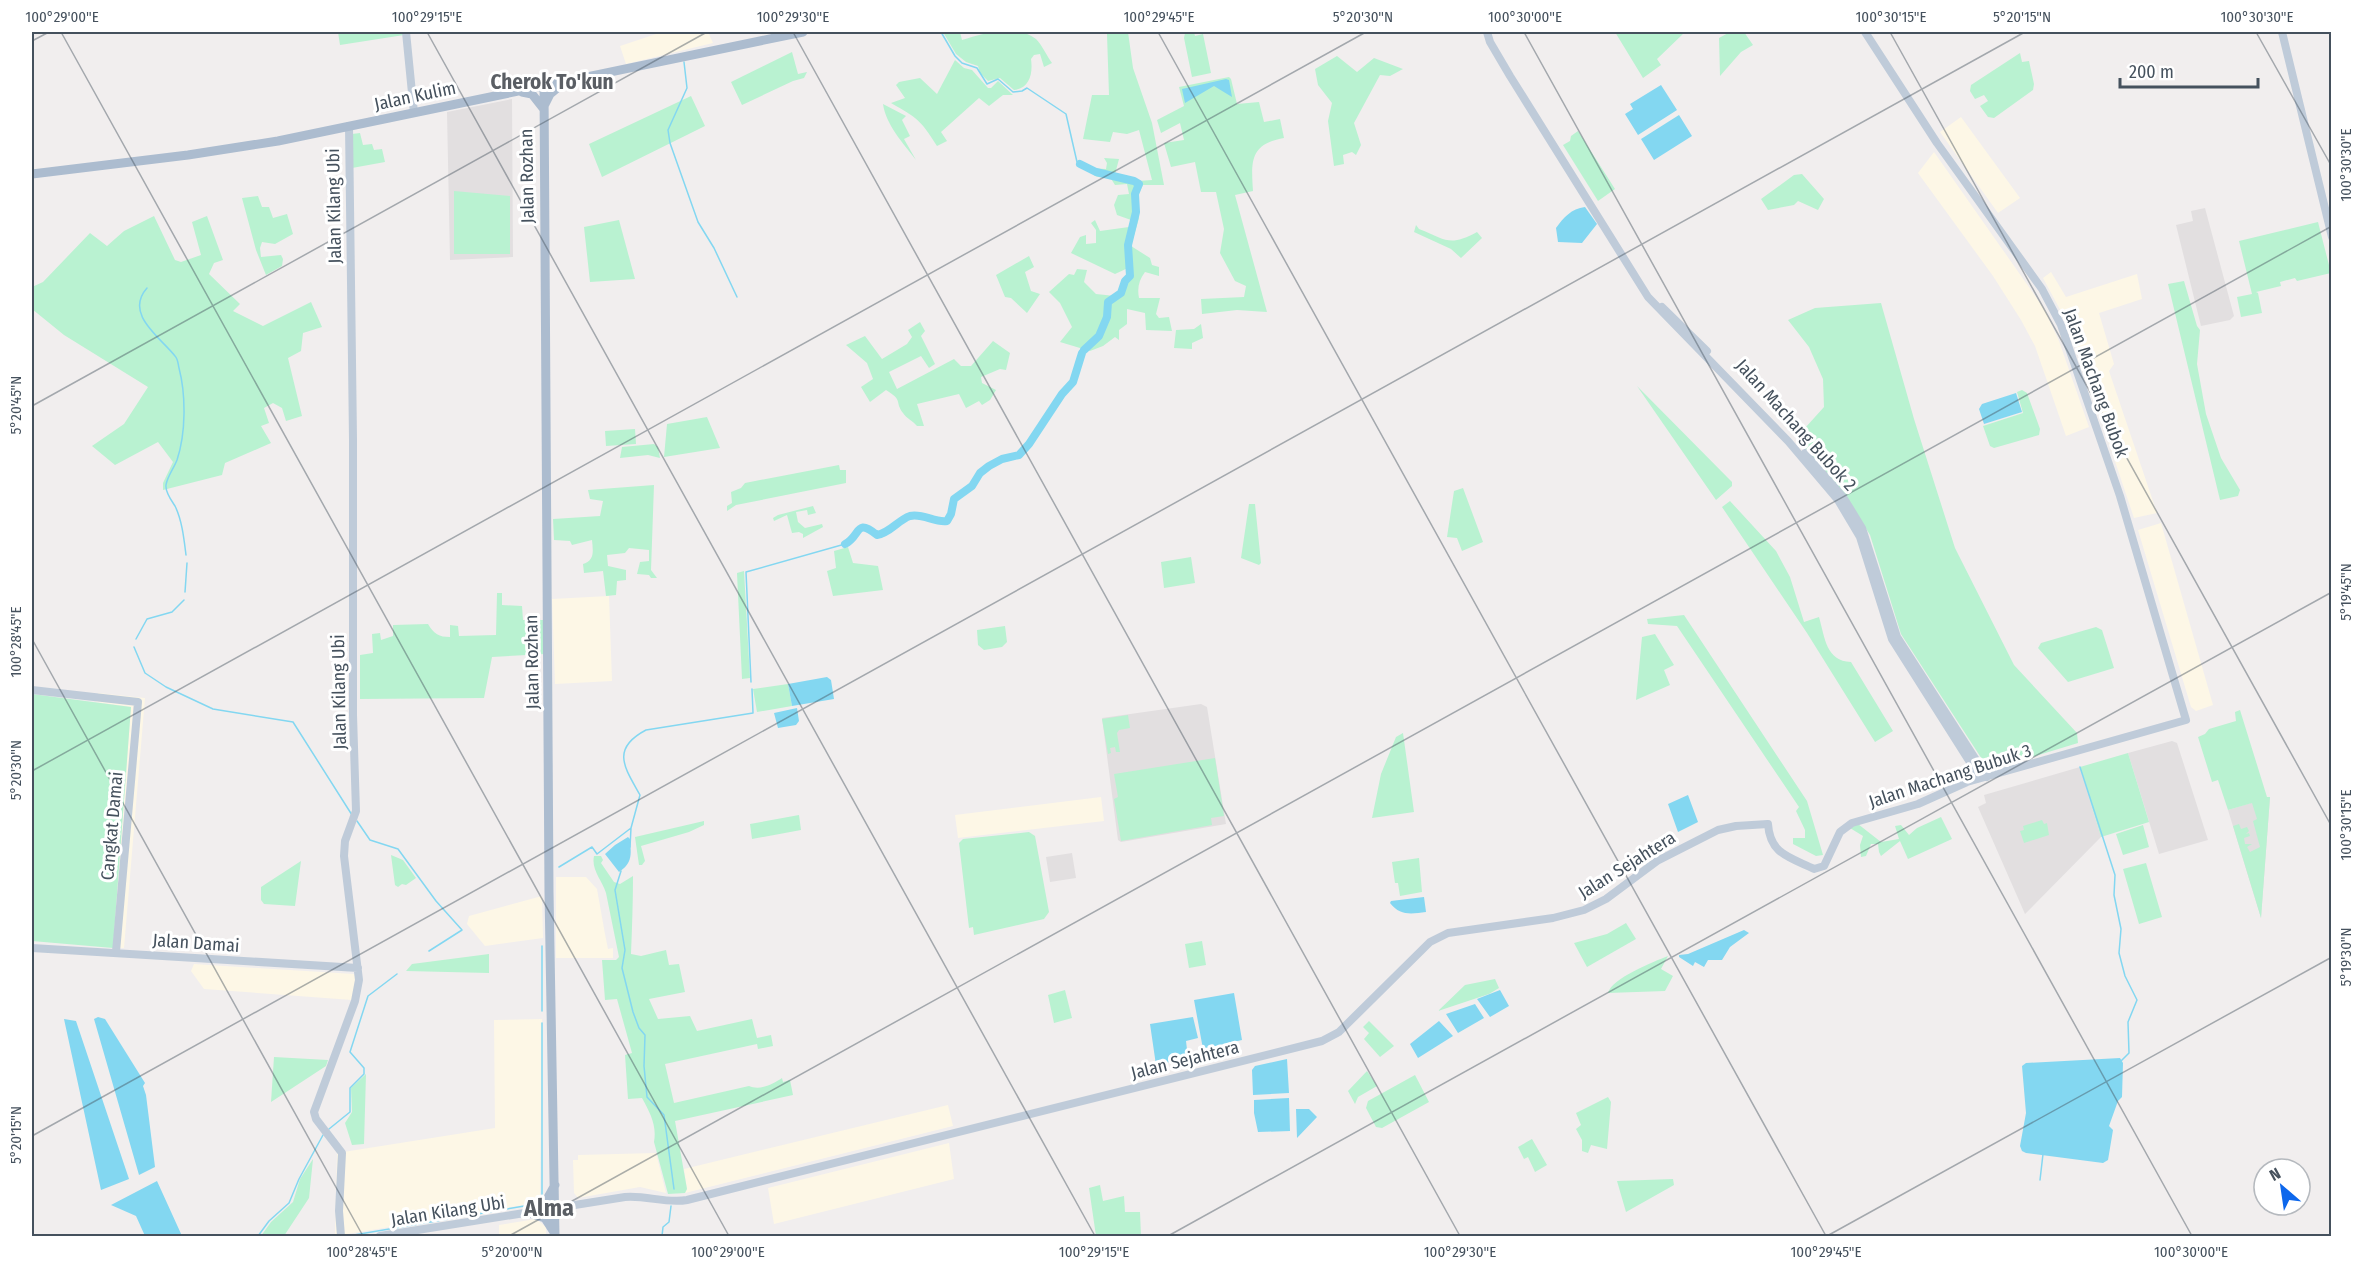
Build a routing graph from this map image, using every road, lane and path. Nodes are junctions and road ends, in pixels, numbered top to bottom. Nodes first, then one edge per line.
1 (406, 32) edge
2 (803, 32) edge
3 (1487, 32) edge
4 (1865, 32) edge
5 (2282, 32) edge
6 (565, 82) junction
7 (544, 87) junction
8 (520, 92) junction
9 (543, 108) junction
10 (414, 113) junction
11 (349, 126) junction
12 (32, 174) edge
13 (2331, 237) edge
14 (32, 690) edge
15 (2186, 720) joint
16 (1983, 778) junction
17 (1768, 824) joint
18 (32, 948) edge
19 (116, 952) junction
20 (358, 968) junction
21 (555, 1185) junction
22 (556, 1209) junction
23 (529, 1213) junction
24 (555, 1235) edge
25 (341, 1236) edge
26 (380, 1236) edge

1 - 10 main road
2 - 6 main road, Jalan Kulim
3 - 16 main road, Jalan Machang Bubok 2
4 - 15 main road, Jalan Machang Bubok
5 - 13 main road
6 - 7 main road, Jalan Kulim
6 - 9 main road
7 - 8 main road, Jalan Kulim
7 - 9 main road, Jalan Rozhan
8 - 9 main road
8 - 10 main road, Jalan Kulim
9 - 21 main road, Jalan Rozhan
10 - 11 main road, Jalan Kulim
11 - 12 main road, Jalan Kulim
11 - 20 main road, Jalan Kilang Ubi
14 - 19 main road, Cangkat Damai
15 - 16 main road, Jalan Machang Bubuk 3
16 - 17 main road, Jalan Machang Bubuk 3
17 - 22 main road, Jalan Sejahtera
18 - 19 main road, Jalan Damai
19 - 20 main road, Jalan Damai
20 - 25 main road, Jalan Kilang Ubi
21 - 22 main road, Jalan Rozhan
21 - 23 main road
22 - 23 main road, Jalan Kilang Ubi
22 - 24 main road, Jalan Rozhan
23 - 24 main road
23 - 26 main road, Jalan Kilang Ubi

